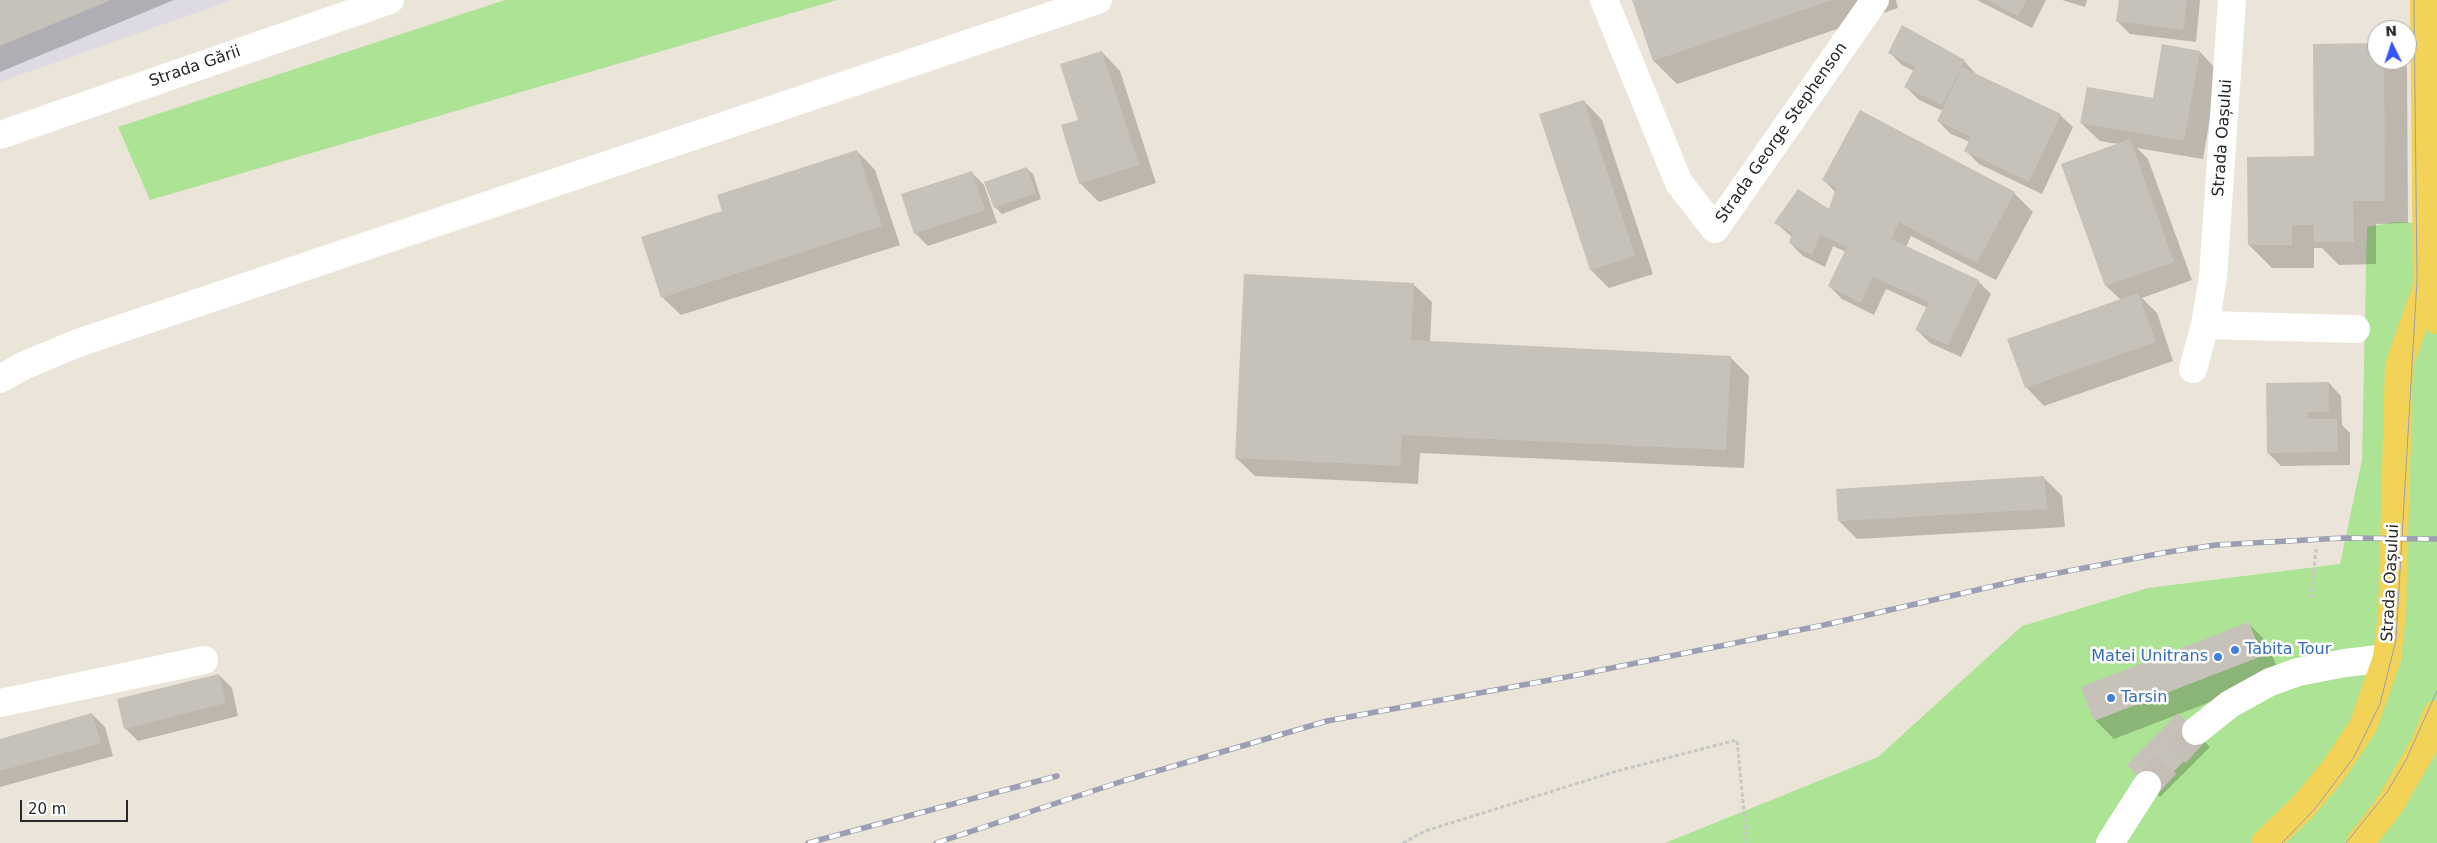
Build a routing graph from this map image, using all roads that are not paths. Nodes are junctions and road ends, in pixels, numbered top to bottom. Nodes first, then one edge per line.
1 (390, 0) edge
2 (1098, 0) edge
3 (1604, 0) edge
4 (1875, 0) edge
5 (2232, 0) edge
6 (2424, 0) edge
7 (0, 135) edge
8 (2427, 286) junction
9 (2437, 320) edge
10 (2205, 325) junction
11 (2356, 328) dead end
12 (2193, 369) dead end
13 (0, 379) edge
14 (2387, 658) junction
15 (204, 660) dead end
16 (0, 703) edge
17 (2437, 714) edge
18 (2196, 731) tunnel mouth
19 (2146, 785) tunnel mouth
20 (2110, 843) edge
21 (2265, 843) edge
22 (2360, 843) edge

1 - 7 street, Strada Gării
2 - 13 street
3 - 4 street, Strada George Stephenson
5 - 10 street, Strada Oașului
6 - 8 main road, Strada Oașului
8 - 9 main road, Strada Oașului
8 - 14 main road, Strada Oașului
10 - 11 street
10 - 12 street, Strada Oașului
14 - 18 street
14 - 21 main road, Strada Oașului
15 - 16 street
17 - 22 main road
19 - 20 street

